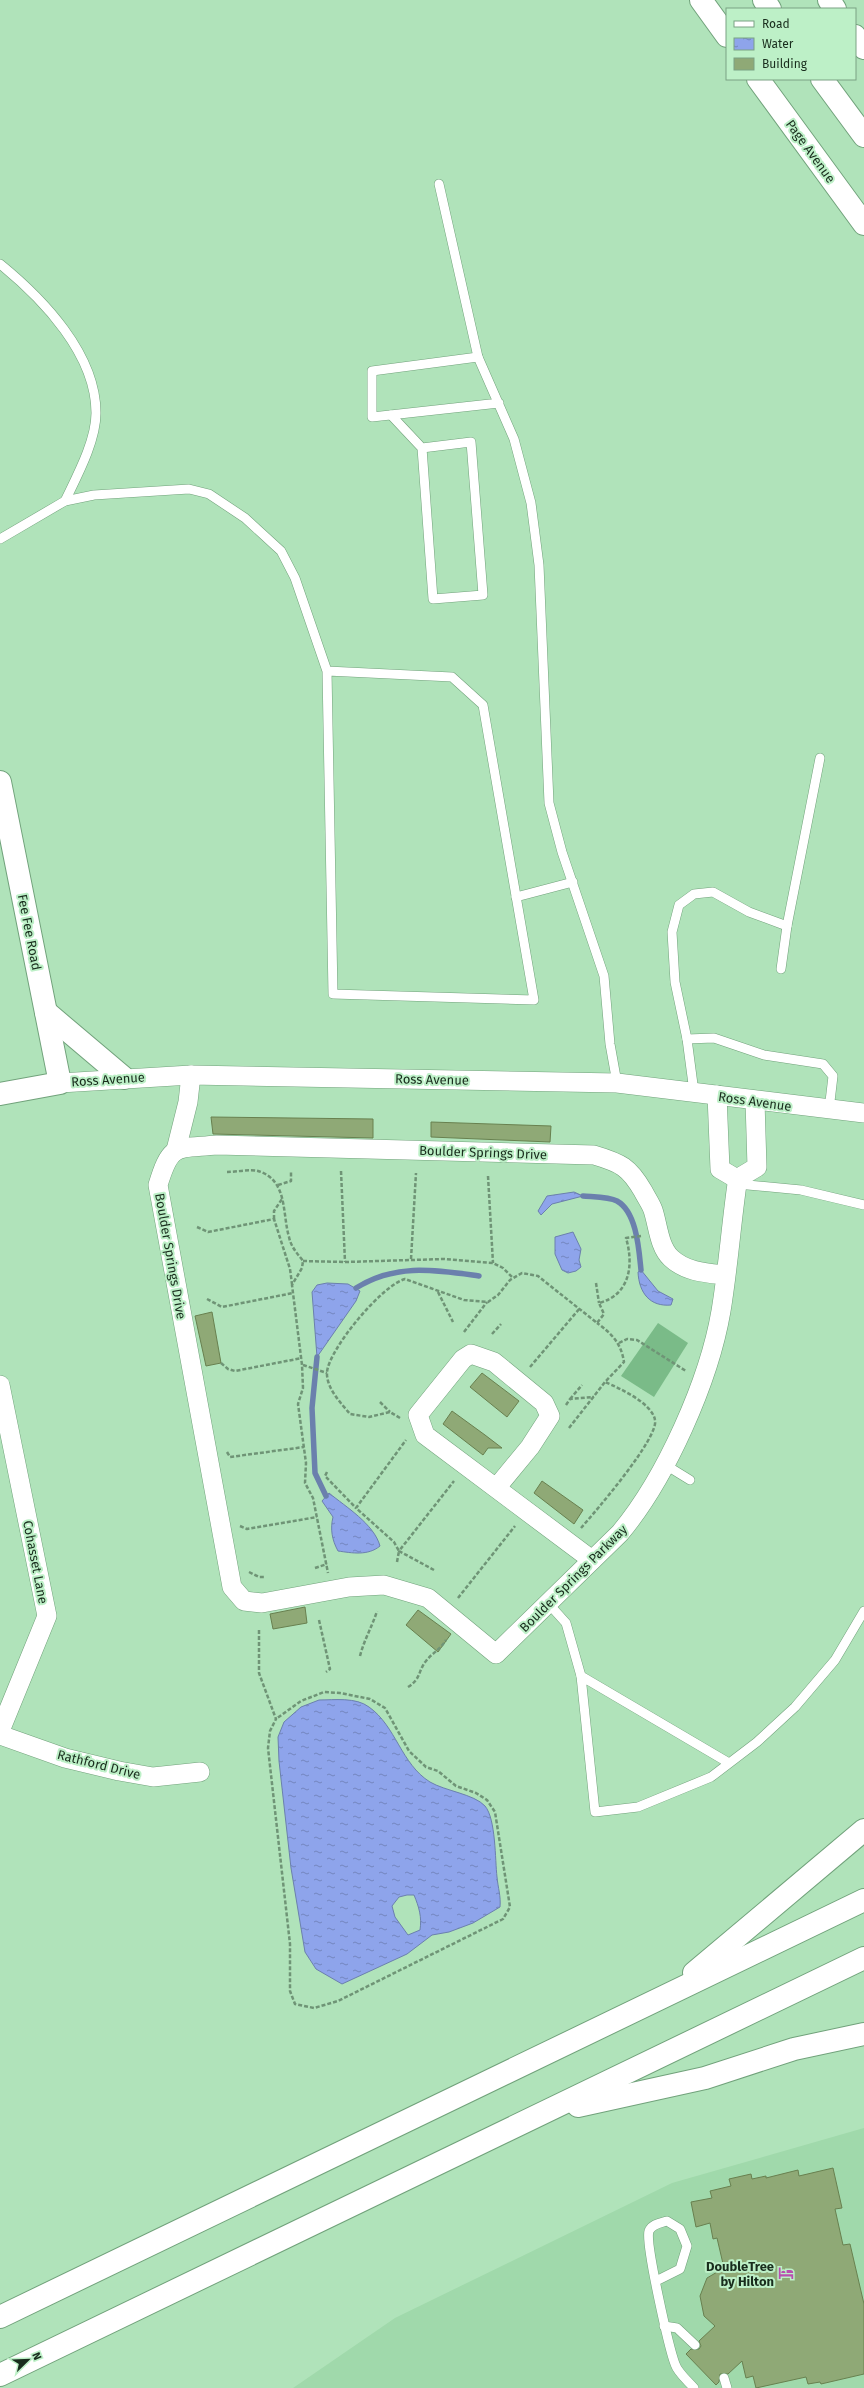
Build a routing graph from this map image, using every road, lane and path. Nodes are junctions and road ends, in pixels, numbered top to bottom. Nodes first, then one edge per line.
1 (701, 0) edge
2 (726, 35) edge
3 (856, 37) edge
4 (864, 48) edge
5 (759, 80) edge
6 (823, 80) edge
7 (864, 136) edge
8 (439, 184) dead end
9 (864, 224) edge
10 (0, 264) edge
11 (478, 357) junction
12 (499, 403) junction
13 (391, 415) junction
14 (422, 448) junction
15 (65, 501) junction
16 (0, 538) edge
17 (327, 671) junction
18 (820, 758) dead end
19 (0, 782) edge
20 (573, 882) junction
21 (516, 897) junction
22 (787, 926) junction
23 (782, 969) dead end
24 (46, 1012) junction
25 (687, 1039) junction
26 (191, 1075) junction
27 (124, 1078) junction
28 (60, 1082) junction
29 (617, 1083) junction
30 (694, 1092) junction
31 (0, 1094) edge
32 (717, 1095) junction
33 (755, 1101) junction
34 (829, 1110) junction
35 (864, 1113) edge
36 (176, 1150) junction
37 (291, 1171) dead end
38 (341, 1171) dead end
39 (227, 1172) dead end
40 (416, 1173) dead end
41 (488, 1176) dead end
42 (737, 1182) junction
43 (277, 1185) junction
44 (282, 1199) junction
45 (864, 1205) edge
46 (274, 1219) junction
47 (197, 1227) dead end
48 (645, 1236) dead end
49 (411, 1259) junction
50 (303, 1261) junction
51 (345, 1262) junction
52 (493, 1263) junction
53 (725, 1275) junction
54 (513, 1278) junction
55 (596, 1283) dead end
56 (292, 1285) junction
57 (437, 1292) junction
58 (293, 1293) junction
59 (206, 1299) dead end
60 (488, 1302) junction
61 (599, 1303) junction
62 (580, 1308) junction
63 (453, 1322) dead end
64 (597, 1323) junction
65 (501, 1324) dead end
66 (464, 1332) dead end
67 (492, 1334) dead end
68 (618, 1343) junction
69 (302, 1358) junction
70 (221, 1363) dead end
71 (302, 1365) junction
72 (527, 1371) dead end
73 (327, 1373) junction
74 (691, 1374) dead end
75 (605, 1382) junction
76 (0, 1385) edge
77 (582, 1385) dead end
78 (594, 1396) junction
79 (570, 1399) junction
80 (380, 1402) dead end
81 (564, 1408) dead end
82 (390, 1412) junction
83 (401, 1419) dead end
84 (569, 1428) dead end
85 (407, 1439) dead end
86 (304, 1447) junction
87 (221, 1451) dead end
88 (664, 1464) junction
89 (327, 1472) dead end
90 (457, 1477) dead end
91 (690, 1480) dead end
92 (497, 1487) junction
93 (356, 1508) junction
94 (317, 1517) junction
95 (236, 1523) dead end
96 (515, 1526) dead end
97 (581, 1529) dead end
98 (399, 1551) junction
99 (592, 1560) junction
100 (396, 1562) dead end
101 (327, 1564) junction
102 (315, 1568) dead end
103 (434, 1570) dead end
104 (245, 1571) dead end
105 (264, 1577) dead end
106 (331, 1591) junction
107 (458, 1599) dead end
108 (548, 1603) junction
109 (377, 1611) dead end
110 (864, 1611) edge
111 (319, 1620) dead end
112 (259, 1630) dead end
113 (446, 1640) dead end
114 (496, 1654) joint
115 (360, 1656) dead end
116 (326, 1672) dead end
117 (581, 1676) junction
118 (408, 1687) dead end
119 (276, 1719) junction
120 (0, 1732) edge
121 (0, 1735) edge
122 (729, 1763) junction
123 (200, 1772) dead end
124 (864, 1830) edge
125 (864, 1900) edge
126 (864, 1958) edge
127 (669, 1994) junction
128 (864, 2034) edge
129 (542, 2114) junction
130 (656, 2281) junction
131 (0, 2317) edge
132 (664, 2326) junction
133 (695, 2345) dead end
134 (0, 2375) edge
135 (724, 2378) dead end
136 (694, 2388) edge
137 (727, 2388) edge

1 - 2 main road
3 - 4 main road
5 - 9 main road, Page Avenue
6 - 7 main road
8 - 11 lane
10 - 15 lane
11 - 12 lane
11 - 13 lane
12 - 13 lane
12 - 20 lane
13 - 14 lane
14 - 14 lane
15 - 16 lane
15 - 17 lane
17 - 21 lane
17 - 21 lane
18 - 22 lane
19 - 24 main road, Fee Fee Road
20 - 21 lane
20 - 29 lane
22 - 23 lane
22 - 25 lane
24 - 27 main road
24 - 28 main road, Fee Fee Road
25 - 30 lane
25 - 34 lane
26 - 27 street, Ross Avenue
26 - 29 street, Ross Avenue
26 - 36 street
27 - 28 street, Ross Avenue
28 - 31 main road, Ross Avenue
29 - 30 street, Ross Avenue
30 - 32 street, Ross Avenue
32 - 33 street, Ross Avenue
32 - 42 street
33 - 34 street, Ross Avenue
33 - 42 street
34 - 35 street, Ross Avenue
36 - 53 street, Boulder Springs Drive
36 - 106 street, Boulder Springs Drive
37 - 43 path
38 - 51 path
39 - 43 path
40 - 49 path
41 - 52 path
42 - 45 lane
42 - 53 street, Boulder Springs Parkway
43 - 44 path
44 - 46 path
44 - 50 path
46 - 47 path
46 - 56 path
48 - 61 path
49 - 51 path
49 - 52 path
50 - 51 path
50 - 56 path
52 - 54 path
53 - 88 street, Boulder Springs Parkway
54 - 60 path
54 - 62 path
55 - 61 path
56 - 58 path
57 - 60 path
57 - 63 path
57 - 73 path
58 - 59 path
58 - 69 path
60 - 66 path
61 - 64 path
62 - 64 path
62 - 72 path
64 - 68 path
65 - 67 path
68 - 74 path
68 - 75 path
69 - 70 path
69 - 71 path
71 - 73 path
71 - 86 path
73 - 82 path
75 - 78 path
75 - 97 path
76 - 120 street, Cohasset Lane
77 - 79 path
78 - 79 path
78 - 84 path
79 - 81 path
80 - 82 path
82 - 83 path
85 - 93 path
86 - 87 path
86 - 94 path
88 - 91 lane
88 - 99 street, Boulder Springs Parkway
89 - 93 path
90 - 98 path
92 - 92 street
92 - 99 street
93 - 98 path
94 - 95 path
94 - 101 path
96 - 107 path
98 - 100 path
98 - 103 path
99 - 108 street, Boulder Springs Parkway
101 - 102 path
101 - 106 path
104 - 105 path
106 - 114 street, Boulder Springs Drive
108 - 114 street, Boulder Springs Parkway
108 - 117 lane
109 - 115 path
110 - 122 lane
111 - 116 path
112 - 119 path
113 - 118 path
117 - 122 lane
117 - 122 lane
119 - 119 path
121 - 123 street, Rathford Drive
124 - 127 main road
125 - 127 main road
126 - 129 main road
127 - 131 main road
128 - 129 main road
129 - 134 main road
130 - 130 lane
130 - 132 lane
132 - 133 lane
132 - 136 lane
135 - 137 lane

